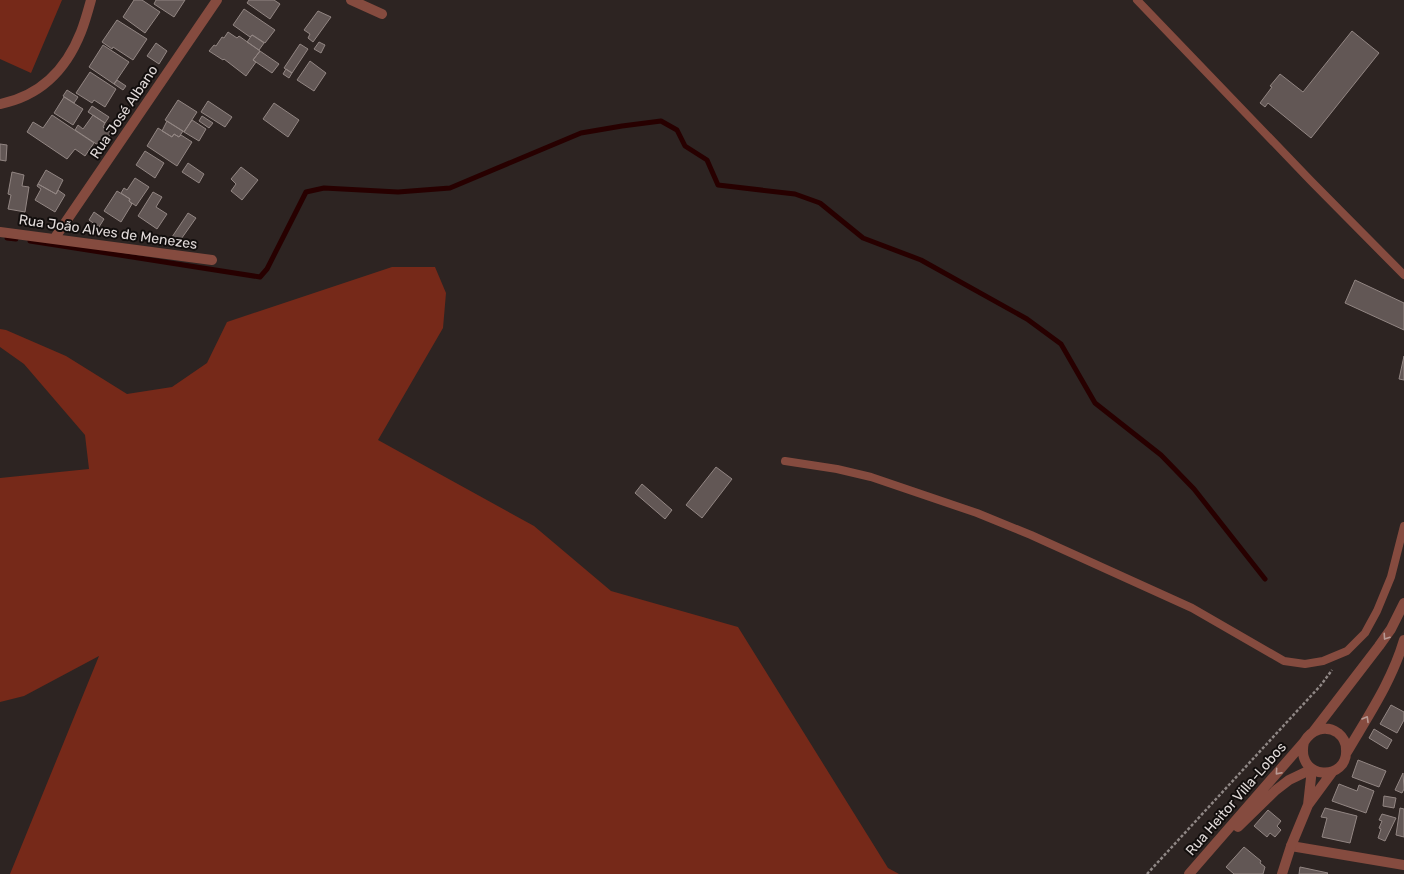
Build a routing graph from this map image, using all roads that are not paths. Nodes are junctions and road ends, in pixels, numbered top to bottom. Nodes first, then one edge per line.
1 (91, 0) edge
2 (217, 0) edge
3 (351, 0) edge
4 (1137, 0) edge
5 (382, 14) dead end
6 (0, 104) edge
7 (0, 232) edge
8 (54, 239) junction
9 (212, 260) dead end
10 (1404, 275) edge
11 (785, 461) dead end
12 (1404, 526) edge
13 (1404, 603) edge
14 (1404, 640) edge
15 (1313, 732) junction
16 (1304, 742) junction
17 (1346, 752) junction
18 (1312, 769) junction
19 (1333, 771) junction
20 (1308, 805) junction
21 (1291, 846) junction
22 (1404, 865) edge
23 (1190, 874) edge
24 (1282, 874) edge

1 - 6 street
2 - 8 street, Rua José Albano
3 - 5 street
4 - 10 lane
7 - 8 street, Rua João Alves de Menezes
8 - 9 street, Rua João Alves de Menezes
11 - 12 lane
13 -> 15 street
17 -> 14 street
15 - 16 street
15 - 17 street
16 - 18 street
16 -> 23 street, Rua Heitor Villa-Lobos
17 - 19 street
18 - 19 street
18 - 20 street
18 - 23 street, Rua Heitor Villa-Lobos
19 - 20 street
20 - 21 street
21 - 22 street
21 - 24 street

